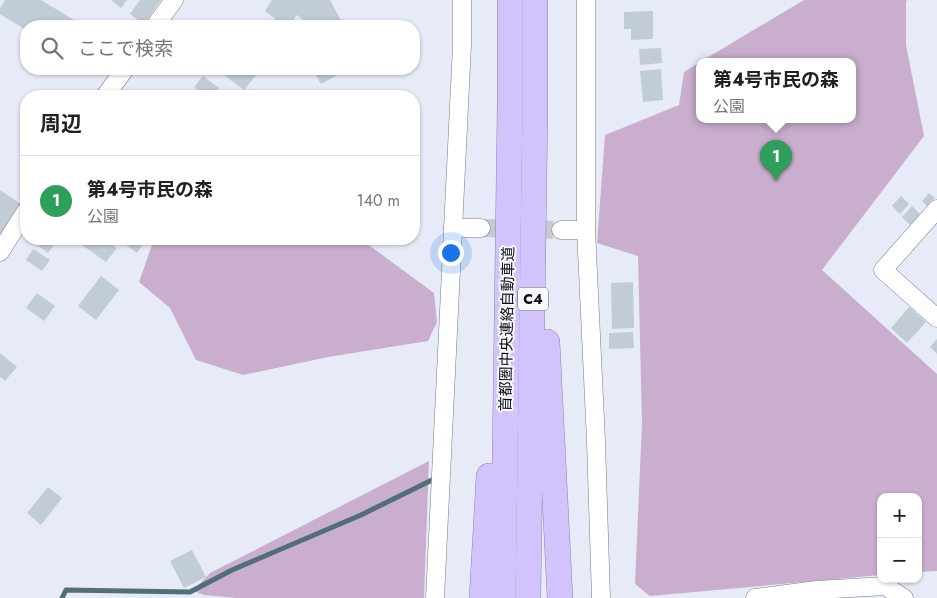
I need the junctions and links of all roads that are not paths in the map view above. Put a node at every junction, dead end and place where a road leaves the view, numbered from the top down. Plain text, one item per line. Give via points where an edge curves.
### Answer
1 (174, 0) edge
2 (462, 0) edge
3 (510, 0) edge
4 (535, 0) edge
5 (586, 0) edge
6 (159, 20) edge
7 (121, 75) edge
8 (109, 90) edge
9 (510, 106) junction
10 (535, 108) junction
11 (937, 209) edge
12 (20, 220) edge
13 (453, 228) junction
14 (481, 228) tunnel mouth
15 (561, 230) tunnel mouth
16 (586, 230) junction
17 (0, 252) edge
18 (937, 318) edge
19 (435, 598) edge
20 (482, 598) edge
21 (503, 598) edge
22 (528, 598) edge
23 (560, 598) edge
24 (602, 598) edge
25 (755, 598) edge
26 (904, 598) edge

1 - 6 street
2 - 13 street
3 - 9 highway, 首都圏中央連絡自動車道 / C4
4 - 10 highway, 首都圏中央連絡自動車道 / C4
5 - 16 street
7 - 8 street
9 - 20 highway
9 - 21 highway, 首都圏中央連絡自動車道 / C4
10 - 22 highway, 首都圏中央連絡自動車道 / C4
10 - 23 highway
11 - 18 street via 883,270
12 - 17 street
13 - 14 street
13 - 19 street
15 - 16 street
16 - 24 street
25 - 26 street via 885,586

